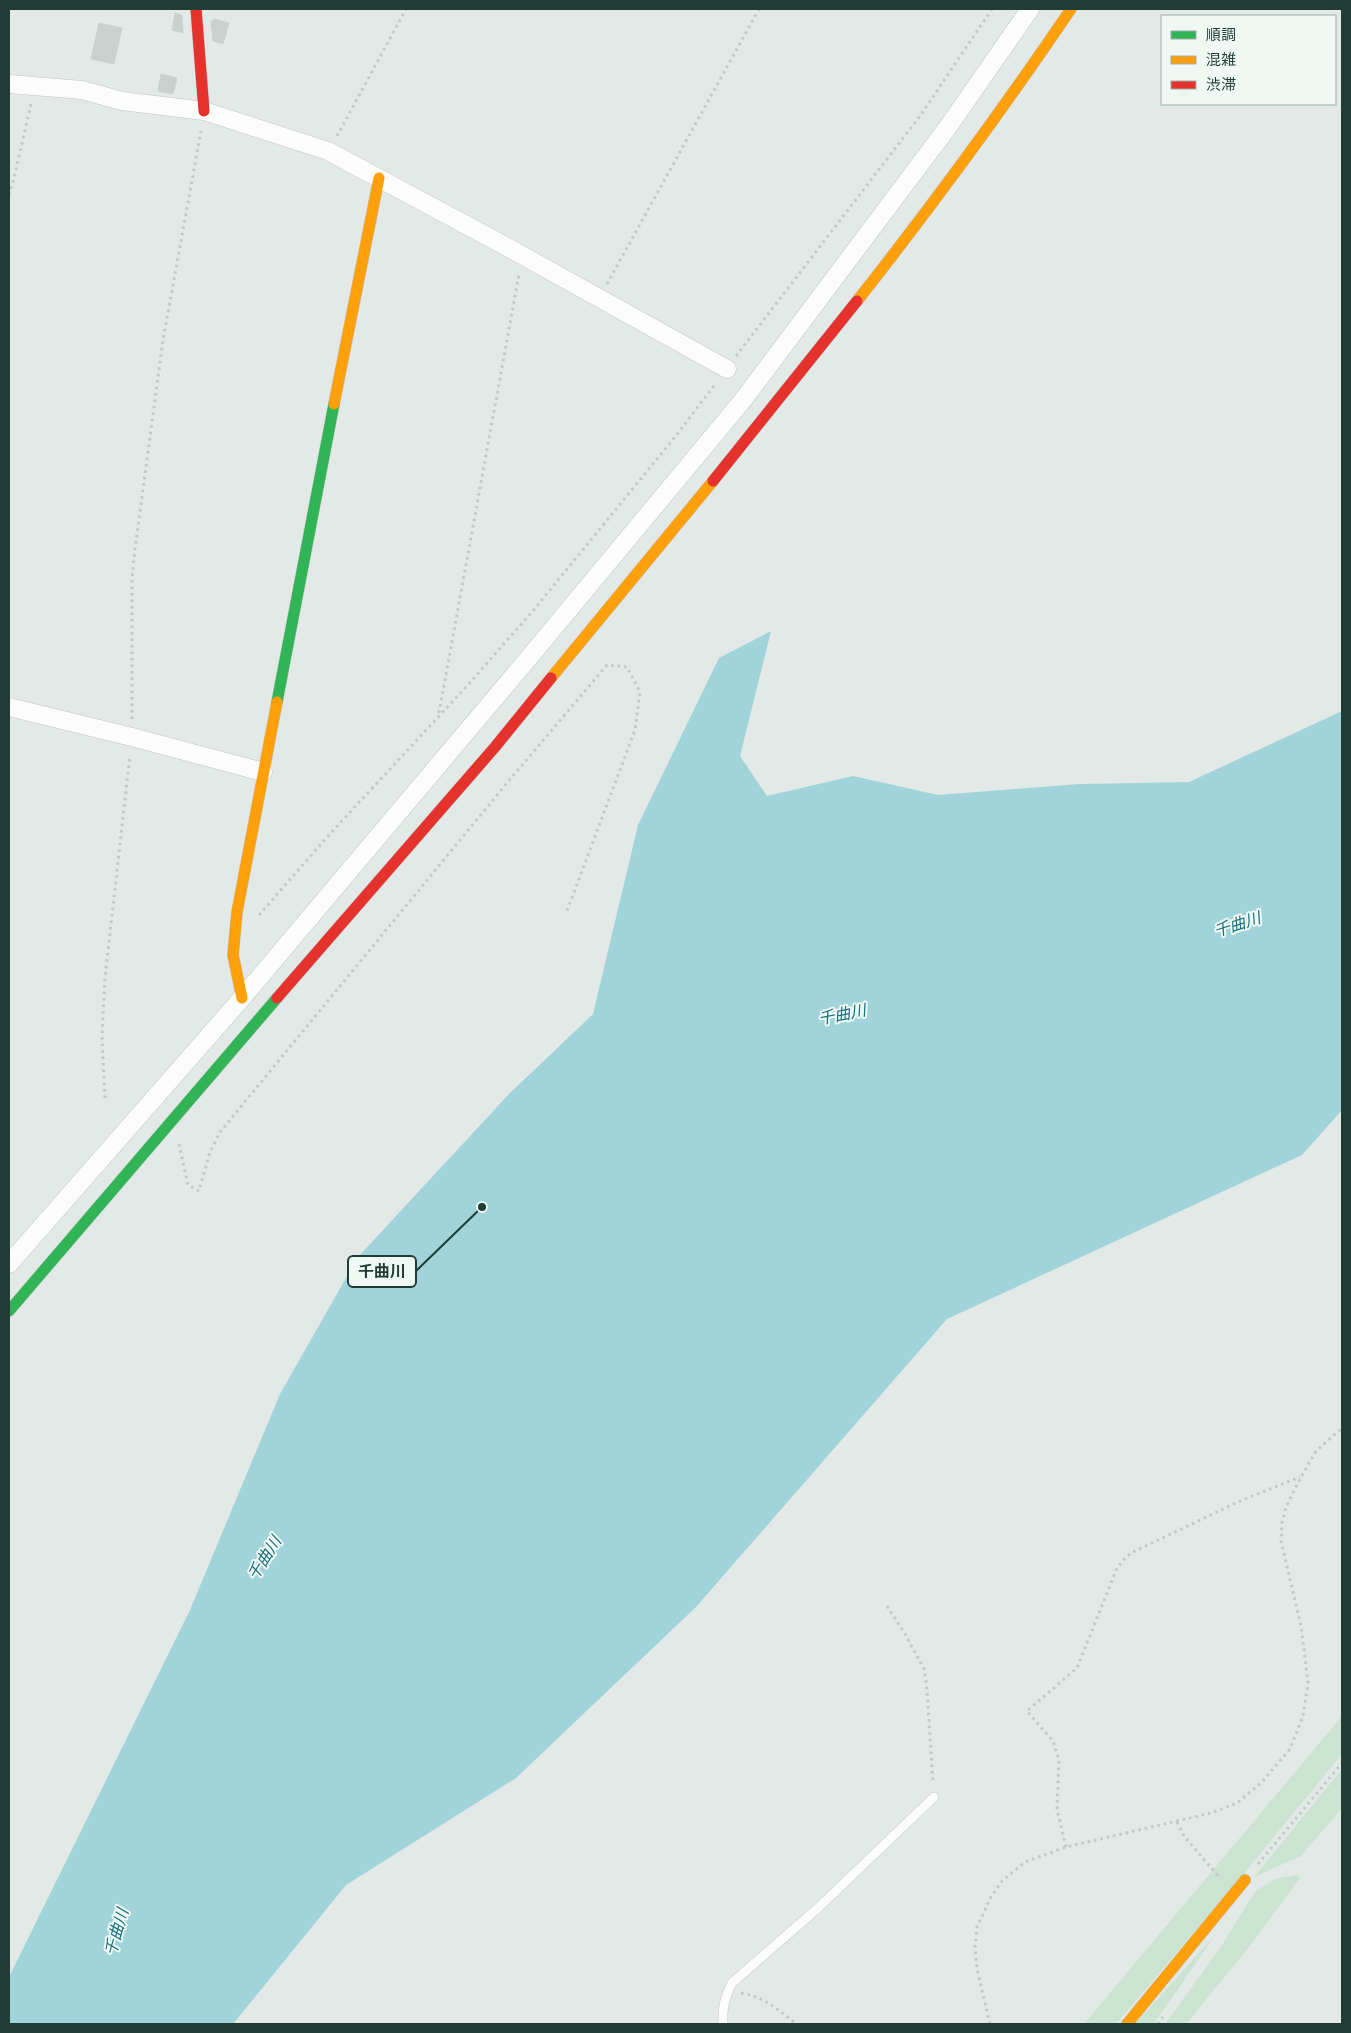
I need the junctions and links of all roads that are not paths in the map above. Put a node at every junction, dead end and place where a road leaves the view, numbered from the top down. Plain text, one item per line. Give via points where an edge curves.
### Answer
1 (196, 9) edge
2 (1030, 9) edge
3 (1071, 9) edge
4 (9, 84) edge
5 (204, 111) junction
6 (379, 178) junction
7 (727, 369) road end
8 (9, 707) edge
9 (263, 772) junction
10 (242, 998) junction
11 (9, 1264) edge
12 (9, 1311) edge
13 (934, 1797) road end
14 (1245, 1880) road end
15 (723, 2024) edge
16 (1127, 2024) edge

1 - 5 street
2 - 10 street via 948,127 743,400
3 - 12 street via 919,222 790,386 495,747
4 - 5 street via 82,90 122,101
5 - 6 street via 328,151
6 - 7 street
6 - 9 street
8 - 9 street
9 - 10 street via 235,930 233,956
10 - 11 street
13 - 15 lane via 818,1908 732,1983 722,2010
14 - 16 street

